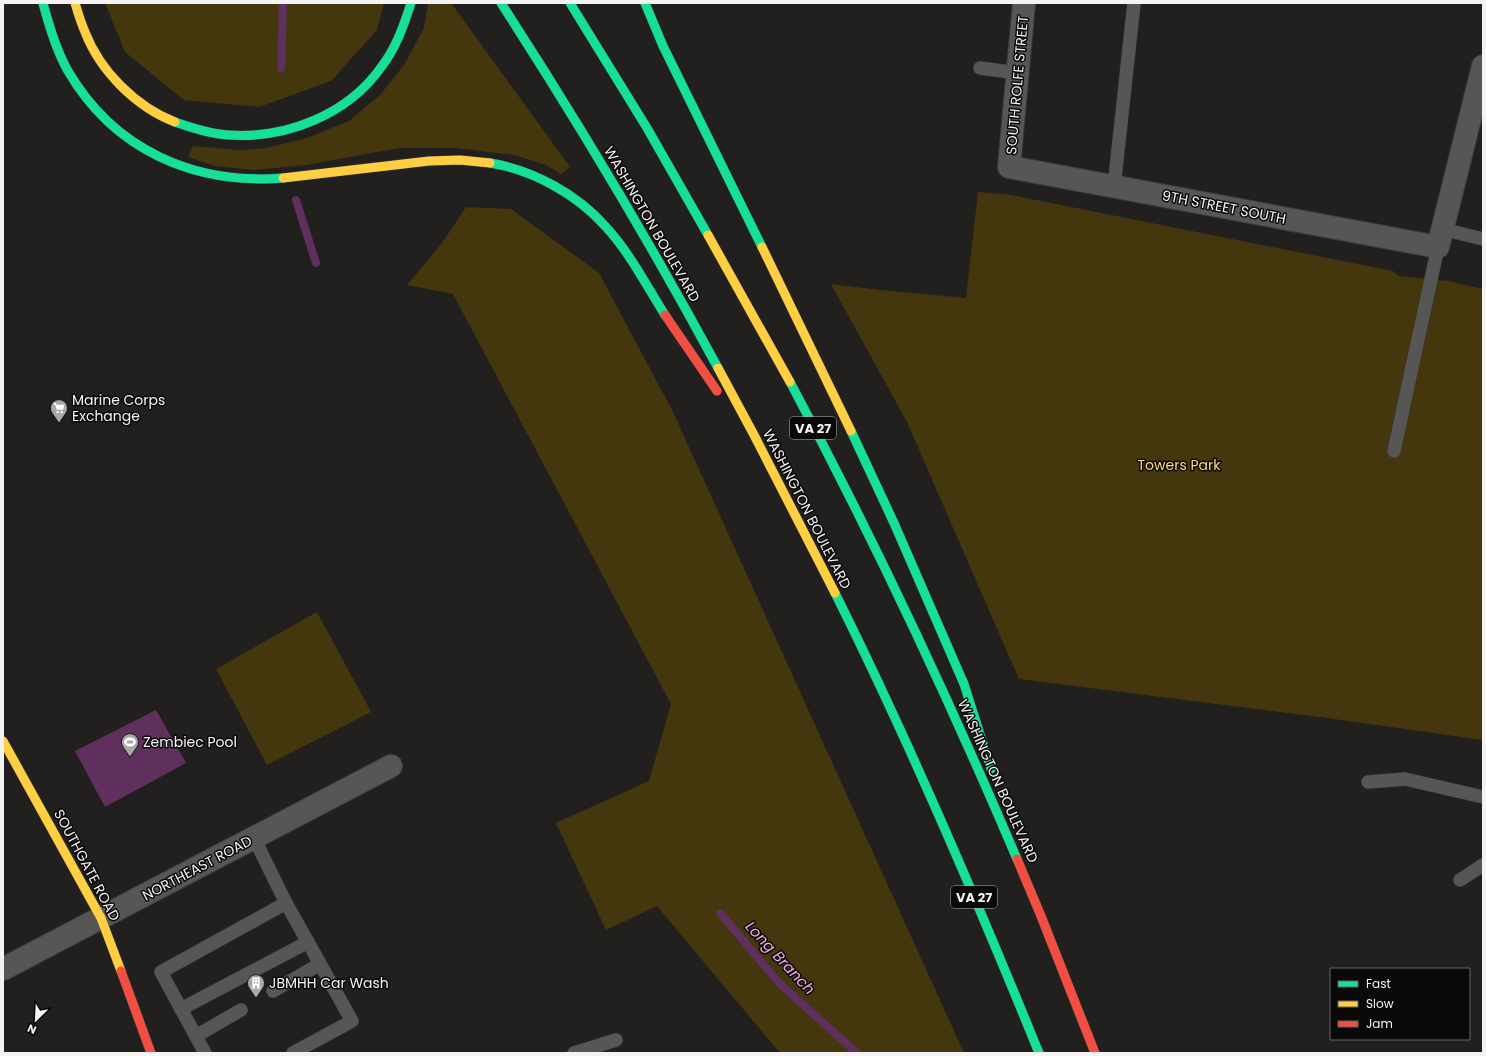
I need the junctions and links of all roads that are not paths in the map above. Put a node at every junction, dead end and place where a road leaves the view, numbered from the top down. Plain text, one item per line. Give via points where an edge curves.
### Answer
1 (43, 3) edge
2 (75, 3) edge
3 (411, 3) edge
4 (501, 3) edge
5 (570, 3) edge
6 (645, 3) edge
7 (1024, 3) edge
8 (1134, 3) edge
9 (1483, 66) edge
10 (980, 68) dead end
11 (1018, 73) junction
12 (1010, 167) joint
13 (1114, 187) junction
14 (1440, 238) junction
15 (1483, 238) edge
16 (720, 396) dead end
17 (730, 410) dead end
18 (1394, 451) dead end
19 (775, 475) junction
20 (3, 741) edge
21 (392, 766) dead end
22 (1368, 782) dead end
23 (1483, 797) edge
24 (254, 838) junction
25 (1483, 865) edge
26 (1023, 871) junction
27 (1460, 880) dead end
28 (286, 903) junction
29 (102, 918) junction
30 (308, 942) junction
31 (320, 964) junction
32 (5, 965) edge
33 (273, 991) dead end
34 (181, 1009) junction
35 (240, 1010) dead end
36 (196, 1036) junction
37 (616, 1040) dead end
38 (151, 1053) edge
39 (206, 1053) edge
40 (293, 1053) edge
41 (574, 1053) edge
42 (1039, 1053) edge
43 (1095, 1053) edge

1 - 16 main road via 50,32 62,62 103,118 137,145 198,172 221,177 263,180 428,161 458,160 512,168 551,185 604,224
2 - 3 main road via 87,38 97,57 122,88 148,109 170,120 212,133 260,135 285,131 315,119 351,98 370,82 398,39
4 - 19 main road, WASHINGTON BOULEVARD / VA 27 via 634,218 729,386
5 - 26 main road, WASHINGTON BOULEVARD / VA 27 via 696,214 830,460 914,628
6 - 26 main road via 663,46 817,359 894,523 964,684
7 - 11 street, SOUTH ROLFE STREET
8 - 13 lane
9 - 14 street
10 - 11 lane
11 - 12 street, SOUTH ROLFE STREET
12 - 13 street, 9TH STREET SOUTH
13 - 14 street, 9TH STREET SOUTH
14 - 15 lane
14 - 18 lane
17 - 19 main road
19 - 42 main road, WASHINGTON BOULEVARD / VA 27 via 906,741
20 - 29 main road, SOUTHGATE ROAD
21 - 24 street, NORTHEAST ROAD
22 - 23 lane via 1405,779
24 - 28 lane
24 - 29 street, NORTHEAST ROAD
25 - 27 lane
26 - 43 main road, WASHINGTON BOULEVARD / VA 27
28 - 30 lane
28 - 34 lane via 161,972
29 - 32 street, NORTHEAST ROAD
29 - 38 main road, SOUTHGATE ROAD
30 - 31 lane
30 - 34 lane
31 - 33 lane
31 - 40 lane via 352,1021
34 - 36 lane
35 - 36 lane
36 - 39 lane
37 - 41 lane

